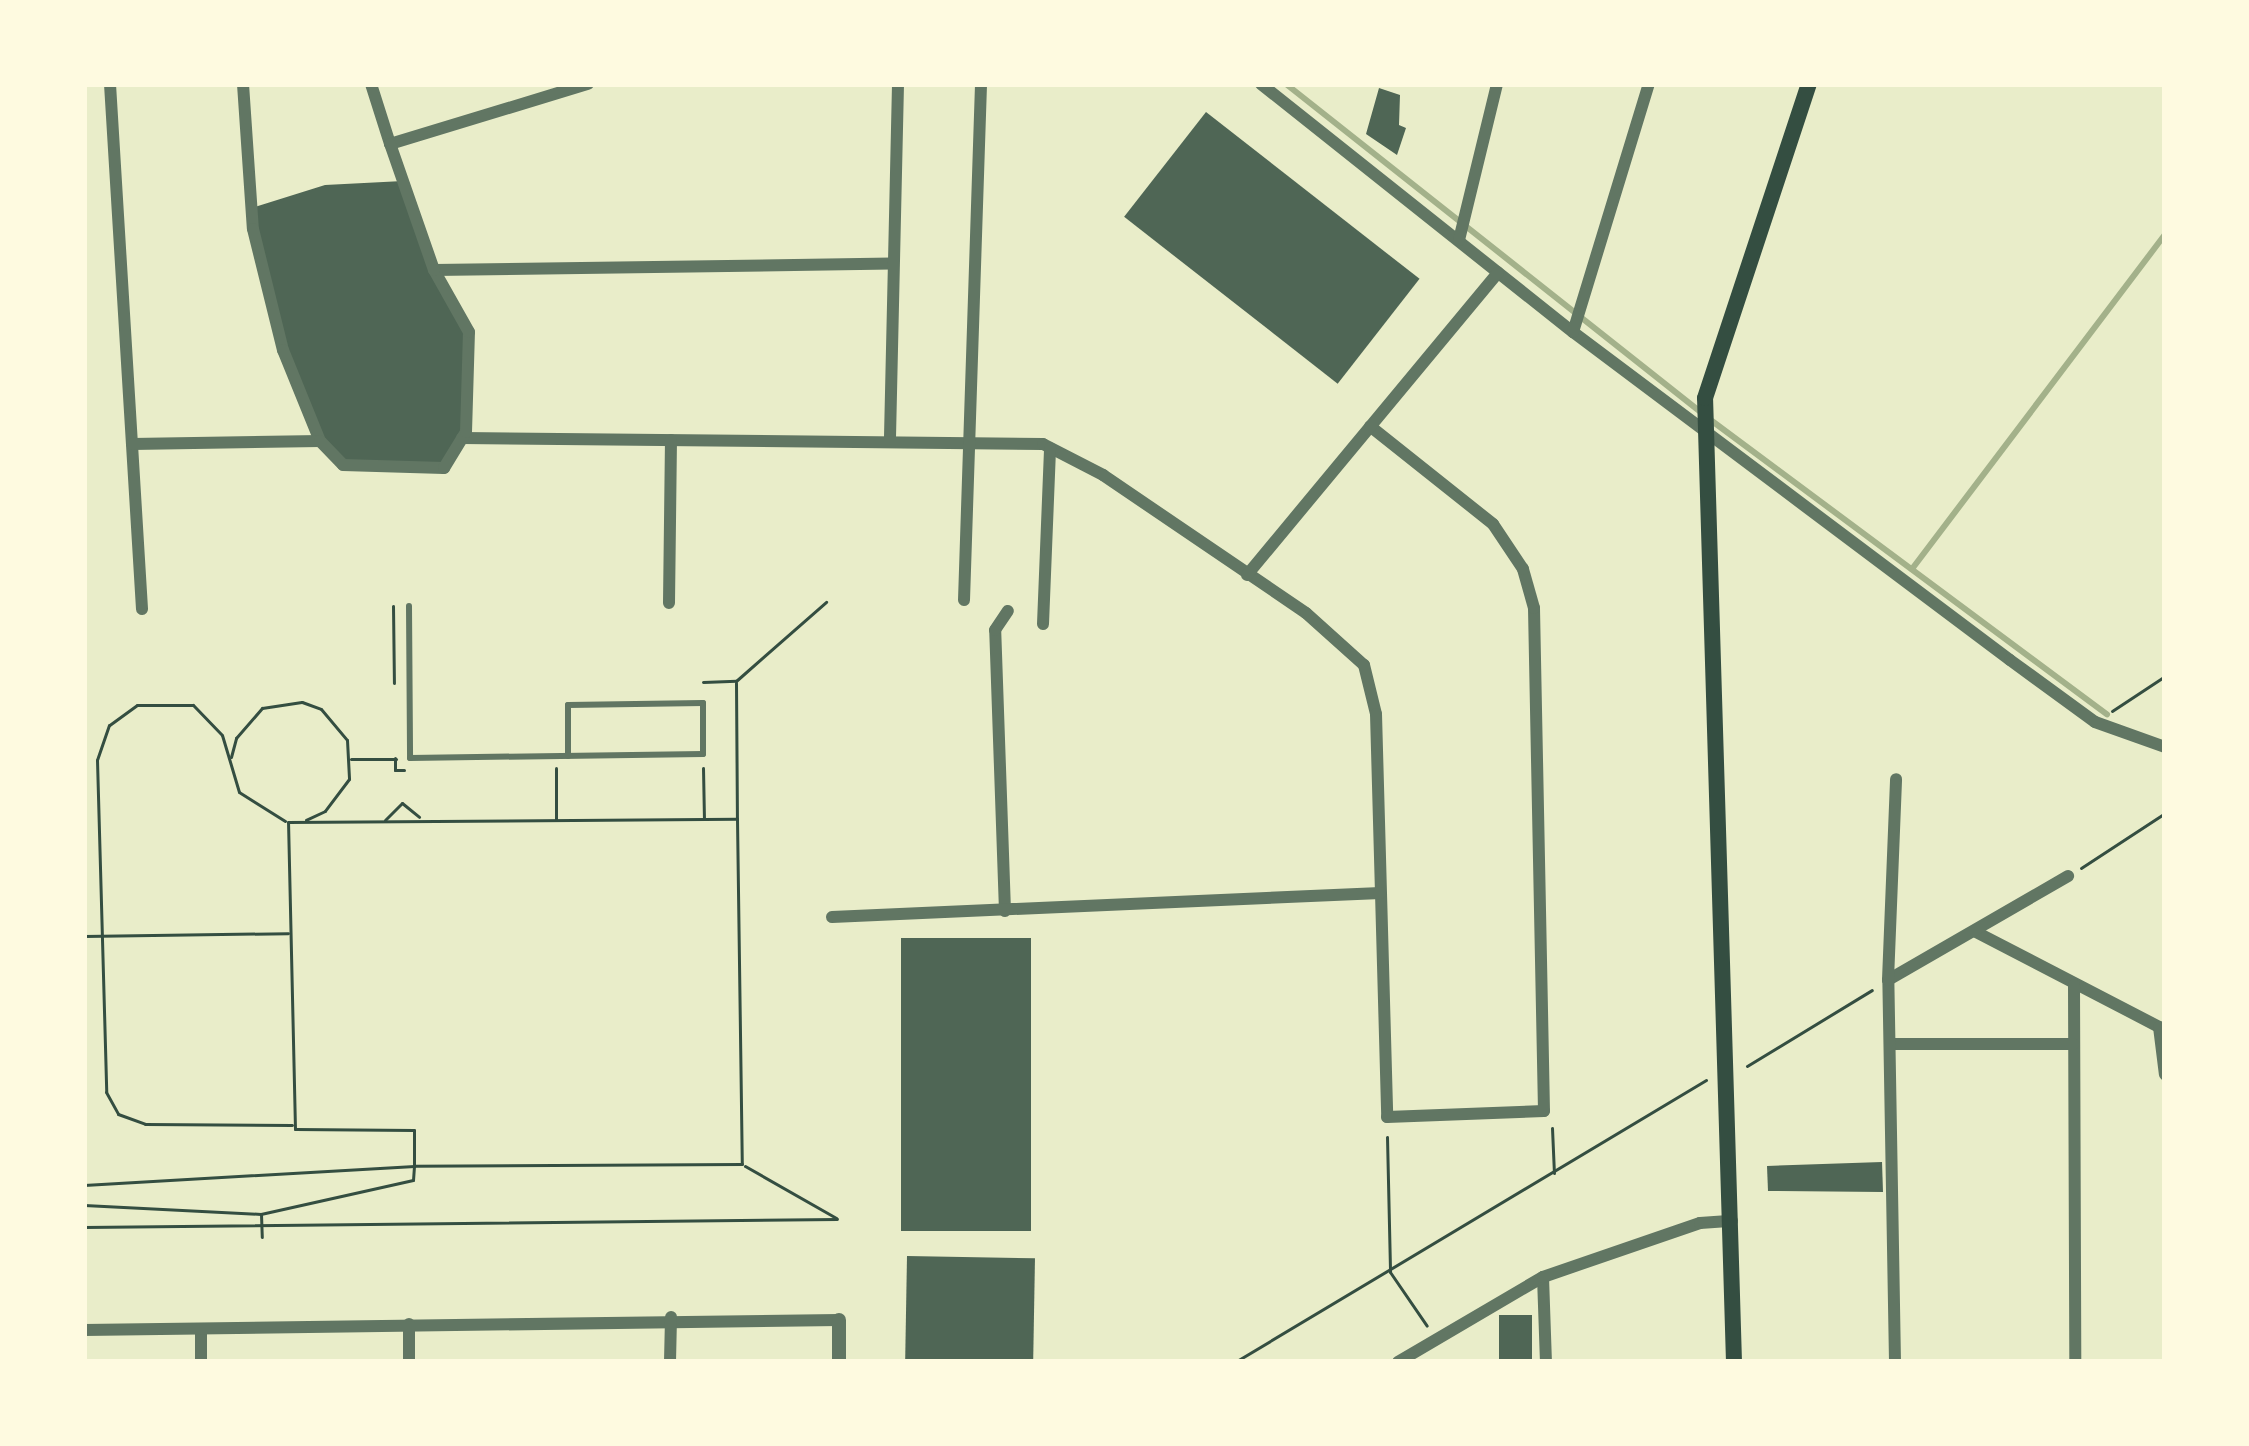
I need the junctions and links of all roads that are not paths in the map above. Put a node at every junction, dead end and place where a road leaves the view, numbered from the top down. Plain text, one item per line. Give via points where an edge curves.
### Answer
1 (110, 84) edge
2 (244, 84) edge
3 (370, 84) edge
4 (588, 84) edge
5 (898, 84) edge
6 (981, 84) edge
7 (1261, 84) edge
8 (1497, 84) edge
9 (1649, 84) edge
10 (1809, 84) edge
11 (390, 144) junction
12 (1459, 240) junction
13 (892, 264) junction
14 (434, 270) junction
15 (1498, 273) junction
16 (1574, 332) junction
17 (1370, 426) junction
18 (1705, 432) junction
19 (890, 437) junction
20 (462, 438) junction
21 (670, 440) junction
22 (320, 442) junction
23 (971, 442) junction
24 (132, 444) junction
25 (1050, 448) junction
26 (1247, 575) junction
27 (964, 600) dead end
28 (669, 603) dead end
29 (409, 606) dead end
30 (142, 609) dead end
31 (1008, 611) dead end
32 (1043, 624) dead end
33 (2165, 747) edge
34 (568, 755) junction
35 (1896, 779) dead end
36 (2068, 876) road end
37 (1380, 893) junction
38 (1005, 911) junction
39 (832, 916) dead end
40 (1976, 932) junction
41 (1888, 980) junction
42 (2074, 986) junction
43 (1890, 1044) junction
44 (2073, 1044) junction
45 (2165, 1075) edge
46 (1732, 1221) junction
47 (1544, 1277) junction
48 (671, 1317) junction
49 (839, 1320) joint
50 (410, 1324) junction
51 (201, 1329) junction
52 (84, 1330) edge
53 (202, 1362) edge
54 (409, 1362) edge
55 (670, 1362) edge
56 (839, 1362) edge
57 (1398, 1362) edge
58 (1546, 1362) edge
59 (1734, 1362) edge
60 (1895, 1362) edge
61 (2074, 1362) edge

1 - 24 street
2 - 22 street via 253,229 283,350
3 - 11 street
4 - 11 street
5 - 13 street
6 - 23 street
7 - 12 street
8 - 12 street
9 - 16 street
10 - 18 main road via 1713,366
11 - 14 street
12 - 15 street
13 - 14 street
13 - 19 street
14 - 20 street via 470,332
15 - 16 street
15 - 17 street
16 - 18 street
17 - 26 street
17 - 37 street via 1493,524 1523,568 1534,608 1544,1111 1387,1117
18 - 33 street via 2095,722
18 - 46 main road
19 - 21 street
19 - 23 street
20 - 21 street
20 - 22 street via 444,468 343,466
21 - 28 street
22 - 24 street
23 - 25 street
23 - 27 street
24 - 30 street
25 - 26 street
25 - 32 street
26 - 37 street via 1334,634 1364,665 1376,714
29 - 34 lane via 410,758
31 - 38 street via 995,630
34 - 34 lane via 703,754 703,703 568,705
35 - 41 street
36 - 40 street
37 - 38 street
38 - 39 street
40 - 41 street
40 - 42 street
41 - 43 street
42 - 44 street
42 - 45 street via 2159,1028
43 - 44 street
43 - 60 street
44 - 61 street
46 - 47 street via 1700,1223
46 - 59 main road
47 - 57 street
47 - 58 street
48 - 49 street
48 - 50 street
48 - 55 street
49 - 56 street
50 - 51 street
50 - 54 street
51 - 52 street
51 - 53 street

